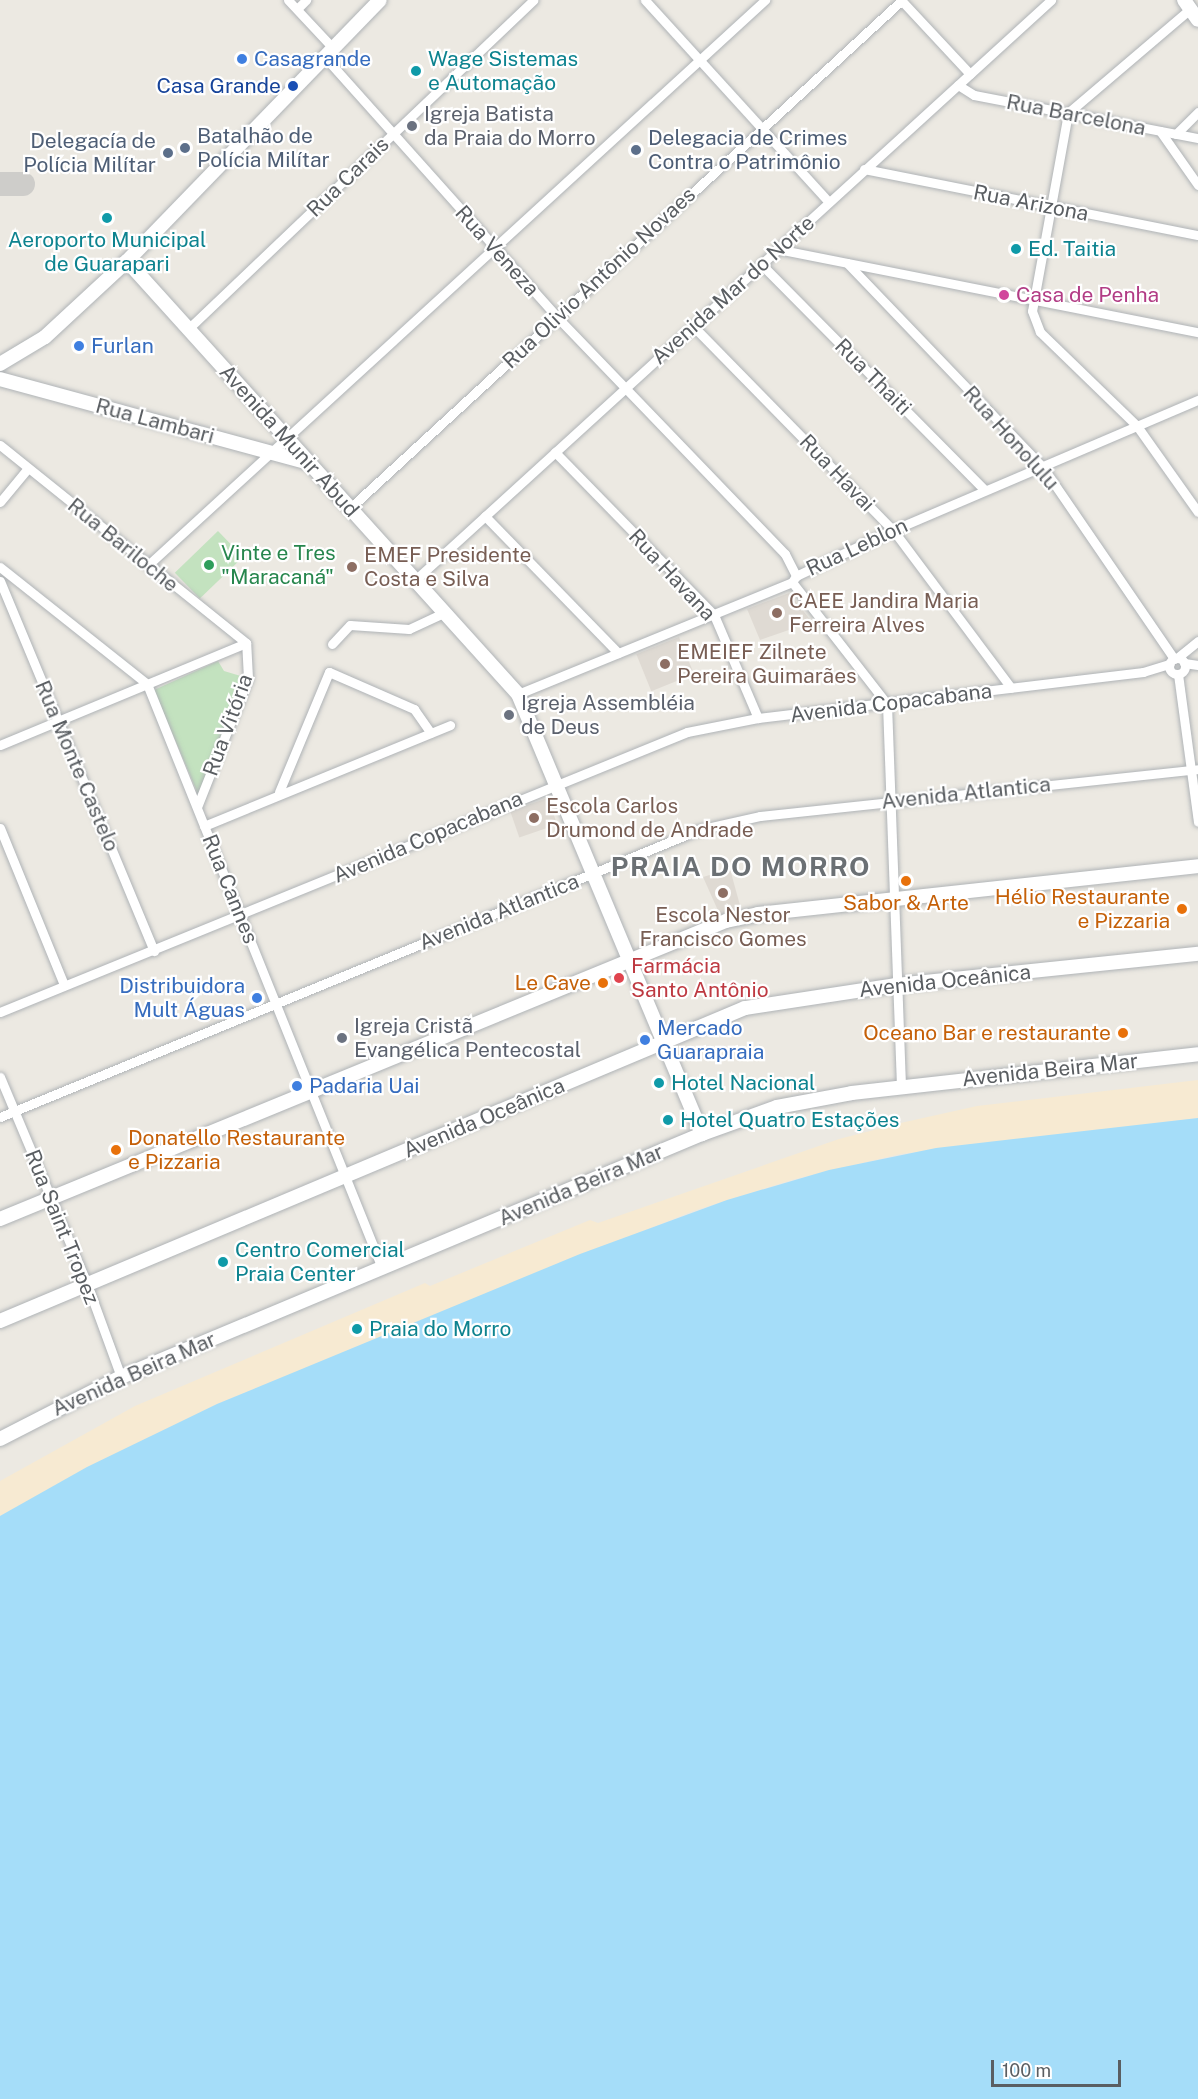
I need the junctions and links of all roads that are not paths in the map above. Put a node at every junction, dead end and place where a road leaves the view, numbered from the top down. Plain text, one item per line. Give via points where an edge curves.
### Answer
1 (288, 0) edge
2 (306, 0) edge
3 (380, 0) edge
4 (533, 0) edge
5 (645, 0) edge
6 (765, 0) edge
7 (901, 0) edge
8 (1052, 0) edge
9 (297, 9) junction
10 (1191, 9) edge
11 (327, 51) junction
12 (699, 59) junction
13 (970, 74) junction
14 (958, 85) junction
15 (1198, 112) edge
16 (1068, 113) junction
17 (762, 129) junction
18 (1160, 131) junction
19 (393, 134) junction
20 (1176, 134) junction
21 (1198, 138) edge
22 (864, 170) junction
23 (1198, 185) edge
24 (829, 202) junction
25 (1054, 208) junction
26 (1198, 235) edge
27 (495, 248) junction
28 (777, 249) junction
29 (127, 261) junction
30 (846, 263) junction
31 (761, 264) junction
32 (1035, 299) junction
33 (557, 317) junction
34 (693, 326) junction
35 (188, 329) junction
36 (1198, 332) edge
37 (0, 364) edge
38 (0, 379) edge
39 (625, 388) junction
40 (1198, 400) edge
41 (1137, 426) junction
42 (288, 439) junction
43 (0, 446) edge
44 (555, 452) junction
45 (273, 453) junction
46 (310, 464) junction
47 (1042, 466) junction
48 (28, 468) junction
49 (985, 490) junction
50 (0, 502) edge
51 (350, 508) junction
52 (1198, 512) edge
53 (485, 516) junction
54 (893, 530) junction
55 (148, 565) junction
56 (0, 567) edge
57 (794, 579) junction
58 (415, 580) junction
59 (0, 581) edge
60 (446, 612) junction
61 (714, 615) junction
62 (1198, 641) edge
63 (246, 643) junction
64 (332, 644) dead end
65 (618, 653) junction
66 (1178, 663) junction
67 (1198, 666) edge
68 (147, 684) junction
69 (1011, 688) junction
70 (518, 694) junction
71 (887, 704) junction
72 (758, 718) junction
73 (58, 721) junction
74 (450, 725) dead end
75 (431, 733) junction
76 (0, 745) edge
77 (1195, 769) edge
78 (557, 783) junction
79 (279, 792) junction
80 (892, 801) junction
81 (197, 807) junction
82 (1198, 822) edge
83 (204, 826) junction
84 (0, 828) edge
85 (1198, 866) edge
86 (594, 872) junction
87 (897, 900) junction
88 (241, 916) junction
89 (154, 951) junction
90 (1198, 954) edge
91 (630, 960) junction
92 (896, 984) junction
93 (64, 985) junction
94 (276, 1004) junction
95 (0, 1012) edge
96 (664, 1041) junction
97 (1198, 1054) edge
98 (0, 1077) edge
99 (901, 1087) junction
100 (312, 1091) junction
101 (14, 1111) junction
102 (0, 1117) edge
103 (702, 1134) junction
104 (345, 1176) junction
105 (50, 1198) junction
106 (0, 1219) edge
107 (382, 1268) junction
108 (87, 1284) junction
109 (0, 1321) edge
110 (121, 1377) junction
111 (0, 1439) edge

1 - 9 street, Rua Veneza
2 - 9 street
3 - 11 street
4 - 19 street, Rua Carais
5 - 12 street
6 - 12 street
7 - 13 street
7 - 17 street, Rua Olivio Antônio Novaes
8 - 13 street, Avenida Mar do Norte
9 - 11 street, Rua Veneza
10 - 16 street
11 - 19 street, Rua Veneza
11 - 29 street
12 - 17 street
12 - 27 street
13 - 14 street, Avenida Mar do Norte
14 - 16 street, Rua Barcelona via 974,95
14 - 22 street, Avenida Mar do Norte
15 - 20 street
16 - 18 street, Rua Barcelona
16 - 25 street
17 - 24 street
17 - 33 street, Rua Olivio Antônio Novaes
18 - 20 street, Rua Barcelona
18 - 23 street
19 - 27 street, Rua Veneza
19 - 35 street, Rua Carais
20 - 21 street, Rua Barcelona
22 - 24 street, Avenida Mar do Norte
22 - 25 street, Rua Arizona
24 - 28 street, Avenida Mar do Norte
25 - 26 street, Rua Arizona
25 - 32 street
27 - 33 street, Rua Veneza
27 - 42 street
28 - 30 street
28 - 31 street, Avenida Mar do Norte
29 - 35 street, Avenida Munir Abud
29 - 37 street via 45,337
30 - 32 street
30 - 47 street, Rua Honolulu
31 - 34 street, Avenida Mar do Norte
31 - 49 street, Rua Thaiti
32 - 36 street
32 - 41 street via 1033,321 1040,332
33 - 39 street, Rua Veneza
33 - 51 street, Rua Olivio Antônio Novaes
34 - 39 street, Avenida Mar do Norte
34 - 54 street, Rua Havai
35 - 42 street, Avenida Munir Abud
38 - 45 street, Rua Lambari
39 - 44 street, Avenida Mar do Norte
39 - 57 street, Rua Veneza via 785,554
40 - 41 street, Rua Leblon
41 - 47 street, Rua Leblon
41 - 52 street
42 - 45 street
42 - 46 street, Avenida Munir Abud
43 - 48 street, Rua Bariloche
44 - 53 street, Avenida Mar do Norte
44 - 61 street, Rua Havana
45 - 46 street, Rua Lambari
45 - 55 street
46 - 51 street, Avenida Munir Abud
47 - 49 street, Rua Leblon
47 - 66 street, Rua Honolulu
48 - 50 street
48 - 55 street, Rua Bariloche
49 - 54 street, Rua Leblon
51 - 58 street, Avenida Munir Abud
53 - 58 street, Avenida Mar do Norte
53 - 65 street
54 - 57 street, Rua Leblon
54 - 69 street, Rua Havai
55 - 63 street, Rua Bariloche
56 - 68 street, Rua Cannes
57 - 61 street, Rua Leblon
57 - 71 street, Rua Veneza
58 - 60 street, Avenida Munir Abud
59 - 73 street, Rua Monte Castelo
60 - 64 street via 409,629 350,625
60 - 70 street, Avenida Munir Abud
61 - 65 street, Rua Leblon
61 - 72 street, Rua Havana
62 - 66 street
63 - 68 street
63 - 81 street, Rua Vitória via 249,678
65 - 70 street, Rua Leblon
66 - 67 street, Avenida Copacabana
66 - 69 street, Avenida Copacabana
66 - 77 street
68 - 73 street
68 - 81 street, Rua Cannes
69 - 71 street, Avenida Copacabana
70 - 78 street, Avenida Munir Abud
71 - 72 street, Avenida Copacabana
71 - 80 street
72 - 78 street, Avenida Copacabana via 687,732
73 - 76 street
73 - 89 street, Rua Monte Castelo
74 - 75 street
75 - 79 street
75 - 79 street via 414,709 329,672
77 - 80 street, Avenida Atlantica
77 - 82 street
78 - 86 street, Avenida Munir Abud
78 - 88 street, Avenida Copacabana
79 - 83 street
80 - 86 street, Avenida Atlantica via 728,821
80 - 87 street
81 - 83 street, Rua Cannes
83 - 88 street, Rua Cannes
84 - 93 street
85 - 87 street
86 - 91 street, Avenida Munir Abud
86 - 94 street, Avenida Atlantica
87 - 91 street via 758,914 726,921
87 - 92 street
88 - 89 street, Avenida Copacabana
88 - 94 street, Rua Cannes
89 - 93 street, Avenida Copacabana
90 - 92 street, Avenida Oceânica
91 - 96 street, Avenida Munir Abud
91 - 100 street
92 - 96 street, Avenida Oceânica via 762,1004
92 - 99 street
93 - 95 street, Avenida Copacabana
94 - 100 street, Rua Cannes
94 - 101 street, Avenida Atlantica
96 - 103 street, Avenida Munir Abud
96 - 104 street, Avenida Oceânica
97 - 99 street, Avenida Beira Mar
98 - 101 street, Rua Saint Tropez
99 - 103 street, Avenida Beira Mar via 813,1098
100 - 104 street, Rua Cannes
100 - 105 street
101 - 102 street, Avenida Atlantica
101 - 105 street, Rua Saint Tropez
103 - 107 street, Avenida Beira Mar
104 - 107 street, Rua Cannes
104 - 108 street, Avenida Oceânica
105 - 106 street
105 - 108 street, Rua Saint Tropez
107 - 110 street, Avenida Beira Mar
108 - 109 street, Avenida Oceânica
108 - 110 street, Rua Saint Tropez
110 - 111 street, Avenida Beira Mar

